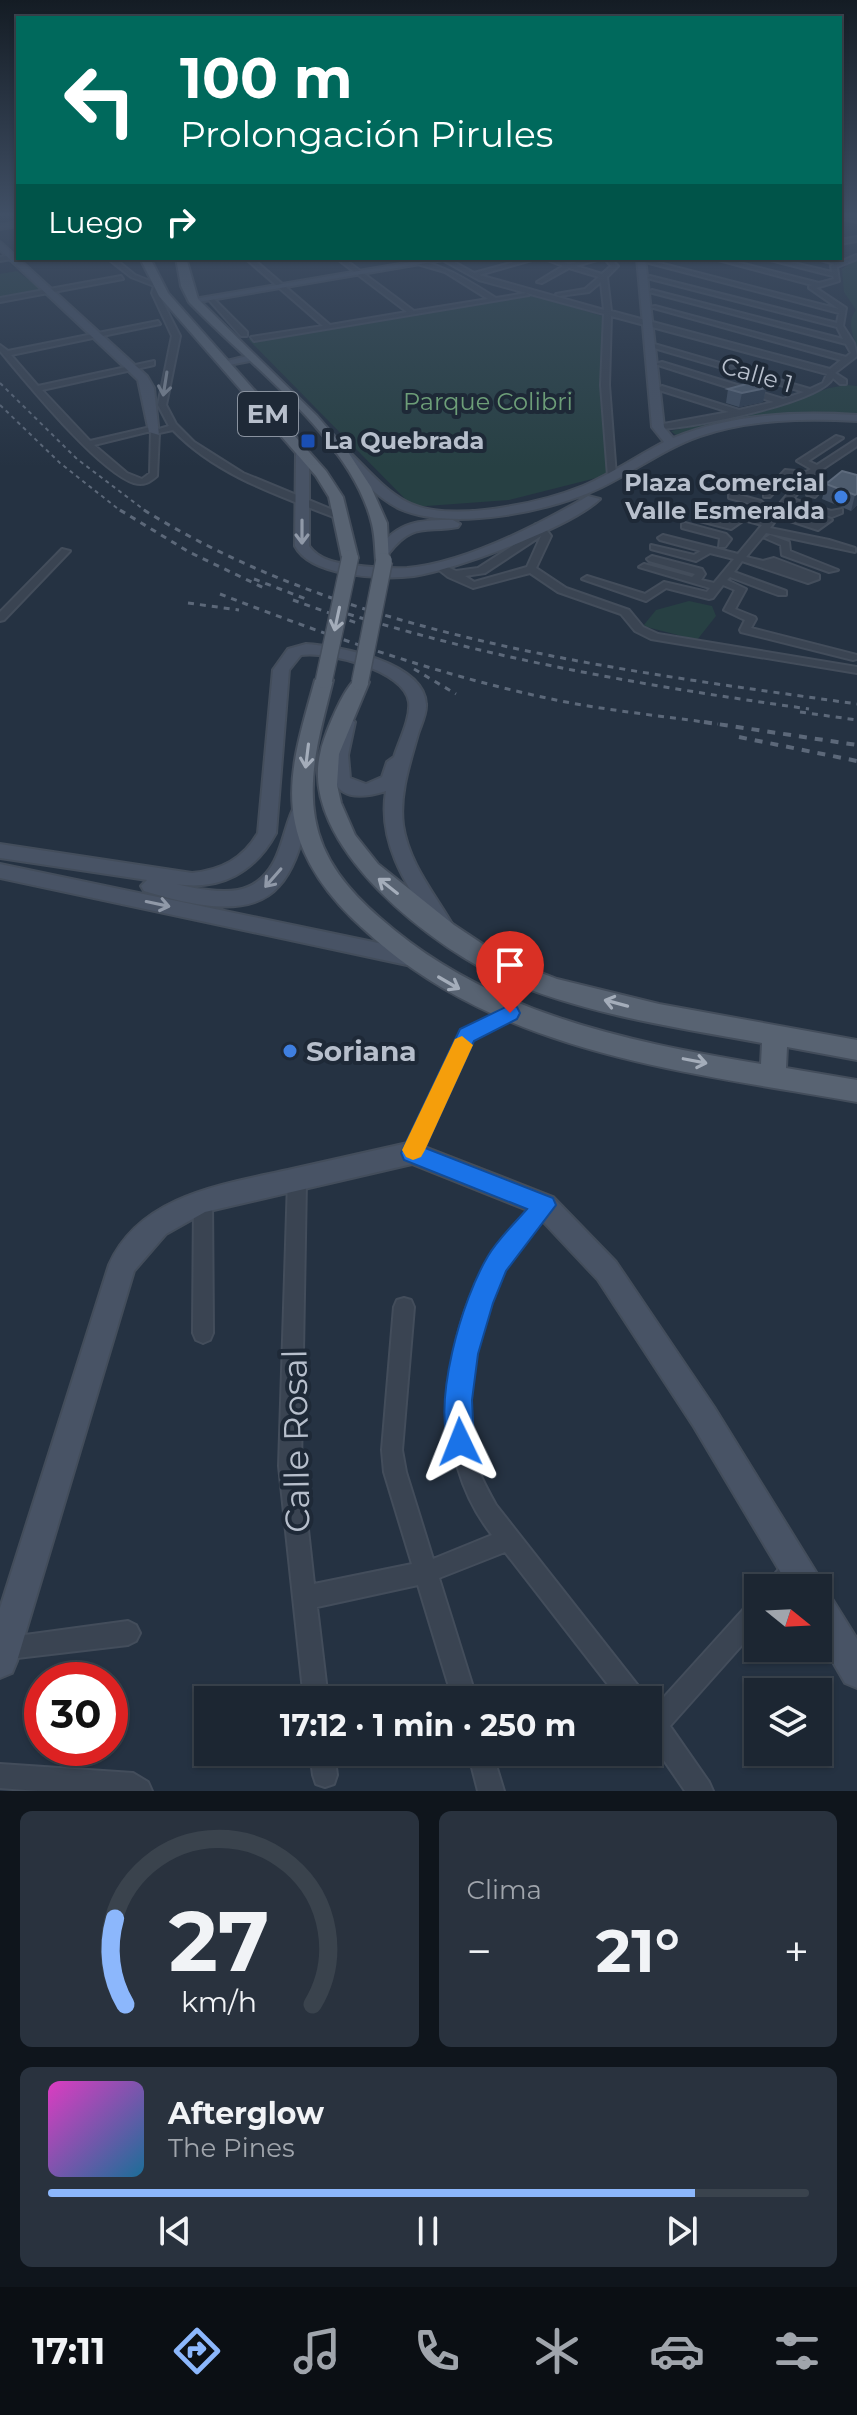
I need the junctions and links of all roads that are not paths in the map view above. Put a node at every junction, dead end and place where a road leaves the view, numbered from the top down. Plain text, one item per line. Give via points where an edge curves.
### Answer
1 (193, 300) edge
2 (63, 301) edge
3 (159, 301) edge
4 (170, 301) edge
5 (212, 301) edge
6 (298, 301) edge
7 (396, 301) edge
8 (483, 301) edge
9 (558, 301) edge
10 (607, 301) edge
11 (648, 301) edge
12 (653, 301) edge
13 (685, 301) edge
14 (739, 301) edge
15 (811, 301) edge
16 (815, 301) edge
17 (830, 301) edge
18 (653, 307) junction
19 (842, 308) junction
20 (411, 312) junction
21 (608, 314) junction
22 (158, 323) dead end
23 (651, 325) junction
24 (327, 326) junction
25 (840, 326) junction
26 (244, 334) dead end
27 (96, 336) junction
28 (254, 339) dead end
29 (850, 343) junction
30 (657, 346) junction
31 (3, 350) edge
32 (251, 358) junction
33 (848, 360) junction
34 (151, 363) dead end
35 (224, 363) junction
36 (659, 364) junction
37 (133, 367) junction
38 (829, 378) junction
39 (847, 383) dead end
40 (38, 388) junction
41 (662, 388) junction
42 (810, 391) junction
43 (783, 403) junction
44 (739, 413) junction
45 (857, 418) edge
46 (857, 425) edge
47 (175, 427) junction
48 (155, 430) junction
49 (665, 433) junction
50 (839, 438) dead end
51 (857, 442) edge
52 (90, 443) junction
53 (338, 448) junction
54 (302, 454) junction
55 (817, 468) junction
56 (612, 476) junction
57 (807, 476) junction
58 (767, 495) dead end
59 (593, 499) junction
60 (728, 499) dead end
61 (787, 500) junction
62 (304, 503) junction
63 (814, 504) junction
64 (407, 507) junction
65 (709, 509) dead end
66 (839, 511) dead end
67 (342, 517) junction
68 (742, 517) junction
69 (699, 518) dead end
70 (827, 520) dead end
71 (800, 521) junction
72 (767, 523) junction
73 (409, 525) junction
74 (541, 528) junction
75 (682, 529) dead end
76 (794, 536) junction
77 (663, 538) dead end
78 (654, 547) dead end
79 (708, 550) junction
80 (65, 551) dead end
81 (742, 554) junction
82 (384, 555) junction
83 (648, 563) dead end
84 (836, 567) dead end
85 (531, 569) junction
86 (445, 570) junction
87 (587, 579) dead end
88 (752, 582) junction
89 (718, 584) junction
90 (782, 593) dead end
91 (0, 618) edge
92 (853, 657) dead end
93 (857, 670) edge
94 (350, 703) junction
95 (410, 738) junction
96 (303, 807) junction
97 (0, 851) edge
98 (23, 856) junction
99 (0, 858) edge
100 (0, 871) edge
101 (447, 933) junction
102 (407, 957) junction
103 (510, 1013) junction
104 (775, 1035) junction
105 (857, 1050) edge
106 (773, 1075) junction
107 (857, 1091) edge
108 (412, 1153) junction
109 (297, 1181) junction
110 (203, 1201) junction
111 (544, 1205) junction
112 (404, 1307) dead end
113 (203, 1333) dead end
114 (507, 1540) junction
115 (427, 1572) junction
116 (790, 1574) edge
117 (304, 1598) junction
118 (744, 1625) edge
119 (832, 1629) edge
120 (128, 1633) dead end
121 (2, 1655) edge
122 (857, 1671) edge
123 (314, 1686) edge
124 (461, 1686) edge
125 (624, 1686) edge
126 (662, 1710) edge
127 (662, 1737) edge
128 (484, 1766) edge
129 (0, 1776) edge
130 (139, 1791) edge
131 (491, 1791) edge
132 (700, 1791) edge

1 - 32 main road, EM
2 - 27 main road
3 -> 47 street via 175,329 162,391 166,417
4 - 35 main road, EM
5 - 26 street
6 - 24 street
7 - 20 street
8 - 20 street
9 - 21 street
10 - 21 street
11 - 23 main road
12 - 18 main road
13 - 29 street
14 - 25 street
15 - 19 street
16 - 19 street
17 - 19 street
18 - 23 main road
18 - 33 street
19 - 25 street
20 - 24 street
21 - 23 street
21 - 56 street via 605,385
22 - 27 street
23 - 30 main road
23 - 38 street
23 - 49 main road
24 - 28 street
25 - 29 street
27 - 31 street
27 - 37 main road
29 - 33 street via 855,356
30 - 36 main road
30 - 42 street, Calle 1
31 - 40 street
32 - 35 main road
32 - 53 main road, EM
33 - 38 street
34 - 37 street
35 - 54 main road, EM
36 - 41 main road
36 - 43 street
37 - 40 street
37 - 48 main road via 148,388
38 - 39 street
38 - 42 street
40 - 52 street
41 - 44 street
41 - 49 main road
42 - 43 street
43 - 44 street
44 - 49 street
45 - 49 main road via 762,419
46 - 59 main road via 770,427 709,440
47 - 48 street
47 - 62 street via 230,469
48 - 52 street
48 - 52 street via 154,474 141,482 109,465
49 - 56 main road
50 - 55 street via 801,461
51 - 55 street
53 - 64 main road
53 - 82 main road, EM via 371,499
54 - 62 main road
54 - 67 main road, EM via 336,497
55 - 57 street
56 - 64 main road via 535,504 458,513
57 - 58 street via 788,472
57 - 61 street
57 - 63 street via 824,483
59 - 73 main road via 494,521
59 - 74 main road
60 - 72 street
61 - 63 street
61 - 72 street
62 - 67 street
62 -> 86 main road via 302,545 321,562 378,572
63 - 66 street via 832,514
63 - 71 street
64 - 73 main road via 398,516
65 - 68 street
67 -> 96 main road, EM, bridge via 350,558 307,749
68 - 69 street via 731,526
68 - 72 street
70 - 71 street via 818,527
71 - 72 street
72 - 76 street
72 - 81 street
72 - 84 street via 786,547
73 - 82 main road via 397,533
74 - 85 street via 546,536
74 - 86 main road
74 - 86 street via 481,571
75 - 81 street
76 - 76 street via 807,535 853,551 846,554
77 - 79 street
78 - 79 street via 696,558
79 - 81 street
80 - 91 street
81 - 88 street via 763,568
81 - 89 street
82 - 94 main road, EM, bridge via 360,682
83 - 89 street via 694,581
85 - 86 street via 478,585
85 - 93 street via 562,590 625,612 639,629 655,637
87 - 89 street via 646,598 664,585
88 - 89 street
88 - 90 street
89 - 92 street via 741,589 729,610 751,619 745,630
94 - 95 main road via 339,762 340,778 348,786 383,786
101 -> 94 main road, EM via 374,875 347,839 330,799 327,769 334,733
95 - 98 main road via 418,704 400,676 323,649 296,651 281,670 267,833 245,864 213,879 192,880
95 - 101 main road via 393,822 411,875
96 -> 98 main road via 282,868 267,887 241,898 193,895
96 - 102 main road, EM via 315,853 335,887
97 - 98 main road
98 - 99 main road
100 -> 102 main road
104 -> 101 main road, EM via 650,1012 533,981
102 -> 103 main road, EM
103 -> 106 main road, EM via 599,1041
103 - 108 street via 467,1035
104 - 105 main road, EM
104 - 106 main road
106 - 107 main road, EM
108 - 109 main road
108 - 111 main road
109 - 110 main road
109 - 117 street, Calle Rosal via 290,1466
110 - 113 street
110 - 121 main road via 150,1229 122,1265
111 - 114 street via 497,1263 465,1354 459,1400 460,1442 476,1490
111 - 116 main road via 607,1271 704,1417
112 - 115 street via 392,1450 400,1493
114 - 115 street
114 - 125 street
115 - 117 street
115 - 124 street
117 - 123 street, Calle Rosal
118 - 126 street
119 - 122 main road
120 - 121 street
127 - 132 street
128 - 131 street
129 - 130 street via 133,1785

